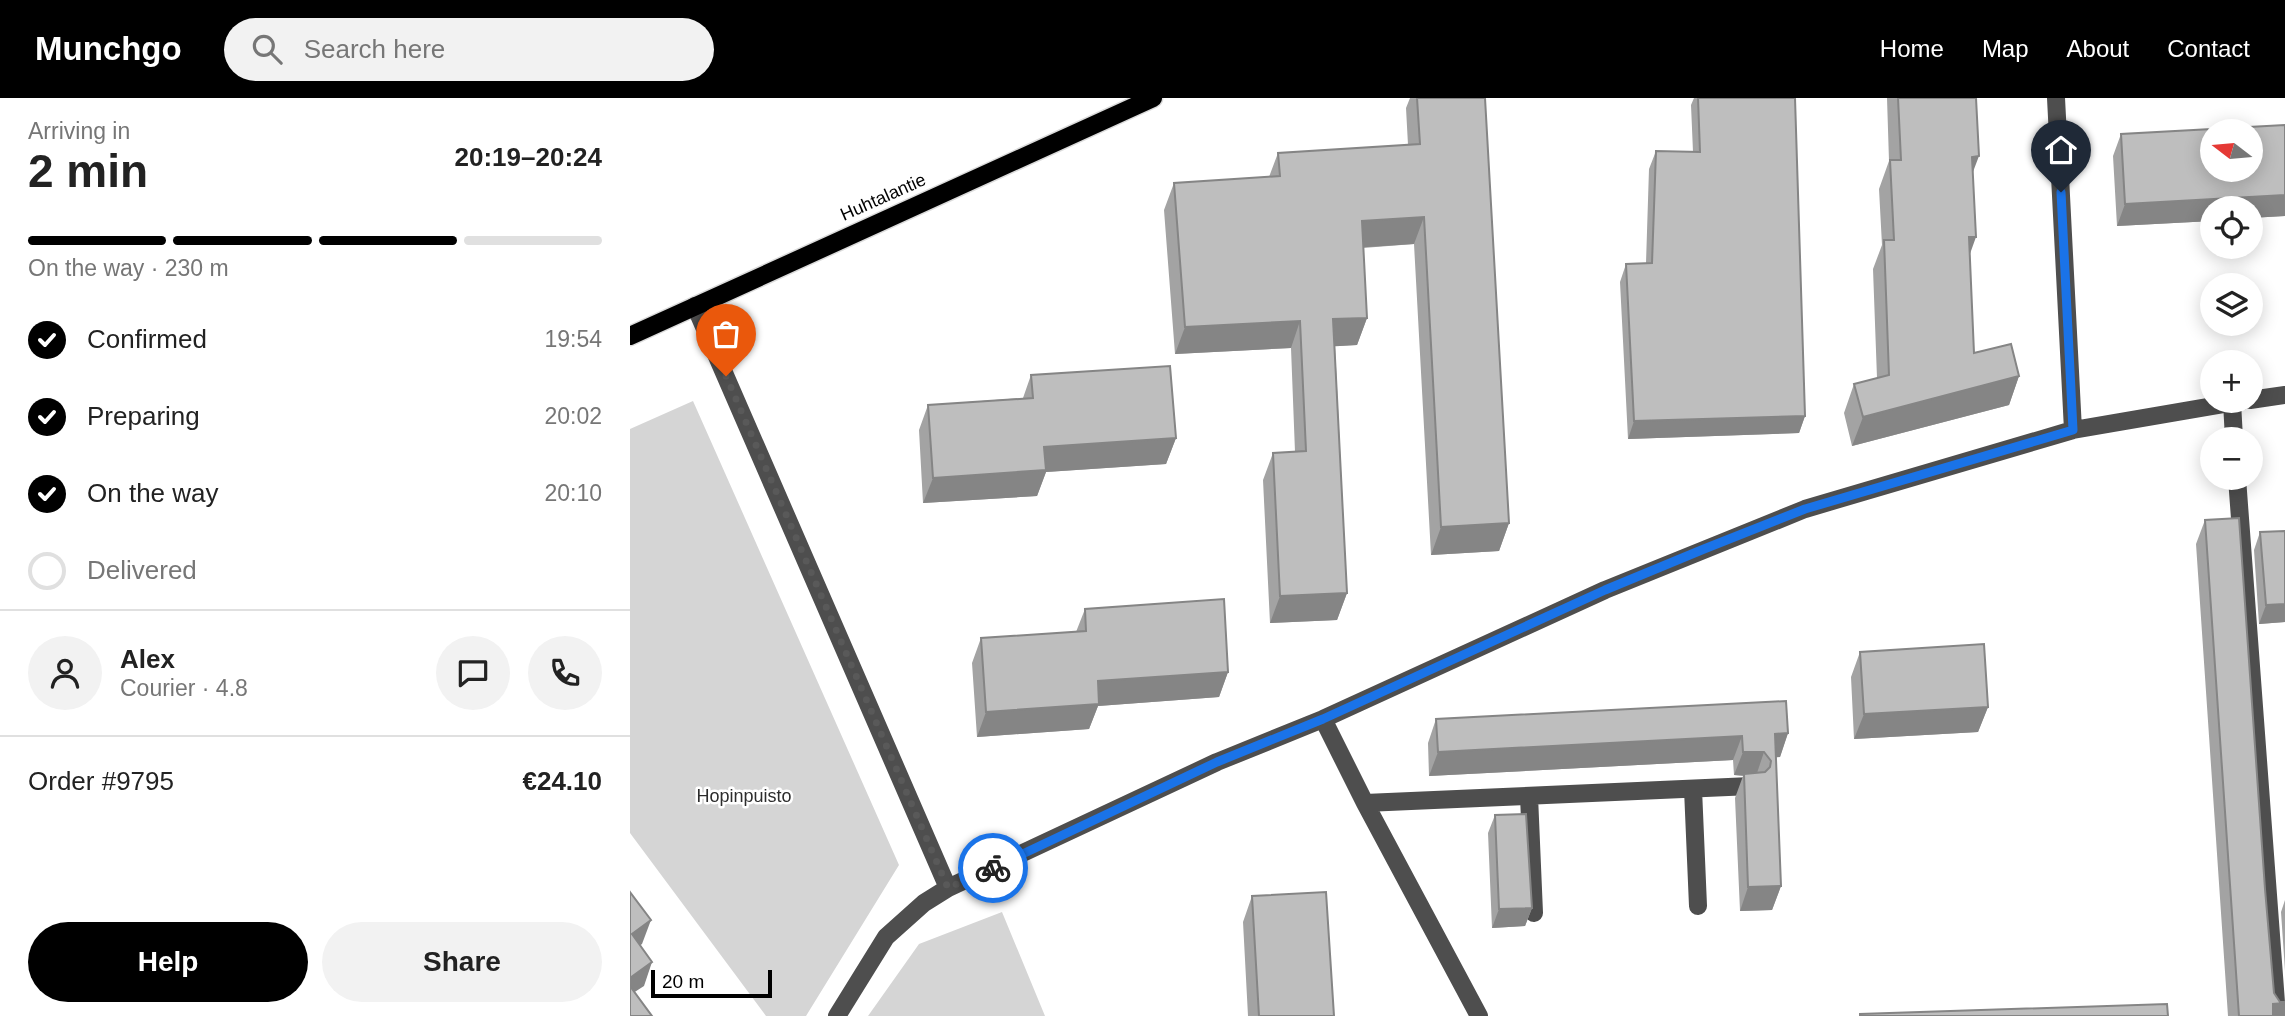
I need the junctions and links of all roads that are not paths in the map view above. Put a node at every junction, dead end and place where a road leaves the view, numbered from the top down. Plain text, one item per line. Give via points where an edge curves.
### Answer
1 (1153, 98) edge
2 (2056, 98) edge
3 (695, 306) junction
4 (630, 336) edge
5 (2285, 395) edge
6 (2263, 398) edge
7 (2200, 408) edge
8 (2073, 430) junction
9 (2238, 490) edge
10 (2263, 537) edge
11 (2241, 539) junction
12 (1323, 719) junction
13 (1751, 786) edge
14 (1693, 789) junction
15 (1529, 796) junction
16 (1365, 803) junction
17 (948, 888) junction
18 (2276, 894) edge
19 (1698, 906) dead end
20 (1534, 913) edge
21 (837, 1016) edge
22 (1479, 1016) edge
23 (2277, 1016) edge

1 - 3 main road, Huhtalantie
2 - 8 street
3 - 4 main road, Huhtalantie
3 - 17 street
5 - 6 street
7 - 8 street
8 - 12 street via 1805,509 1605,590
9 - 11 street
10 - 11 street
11 - 18 street
12 - 16 street
12 - 17 street via 1217,762
13 - 14 street
14 - 15 street
14 - 19 street
15 - 16 street
15 - 20 street
16 - 22 street
17 - 21 street via 886,937
18 - 23 street

